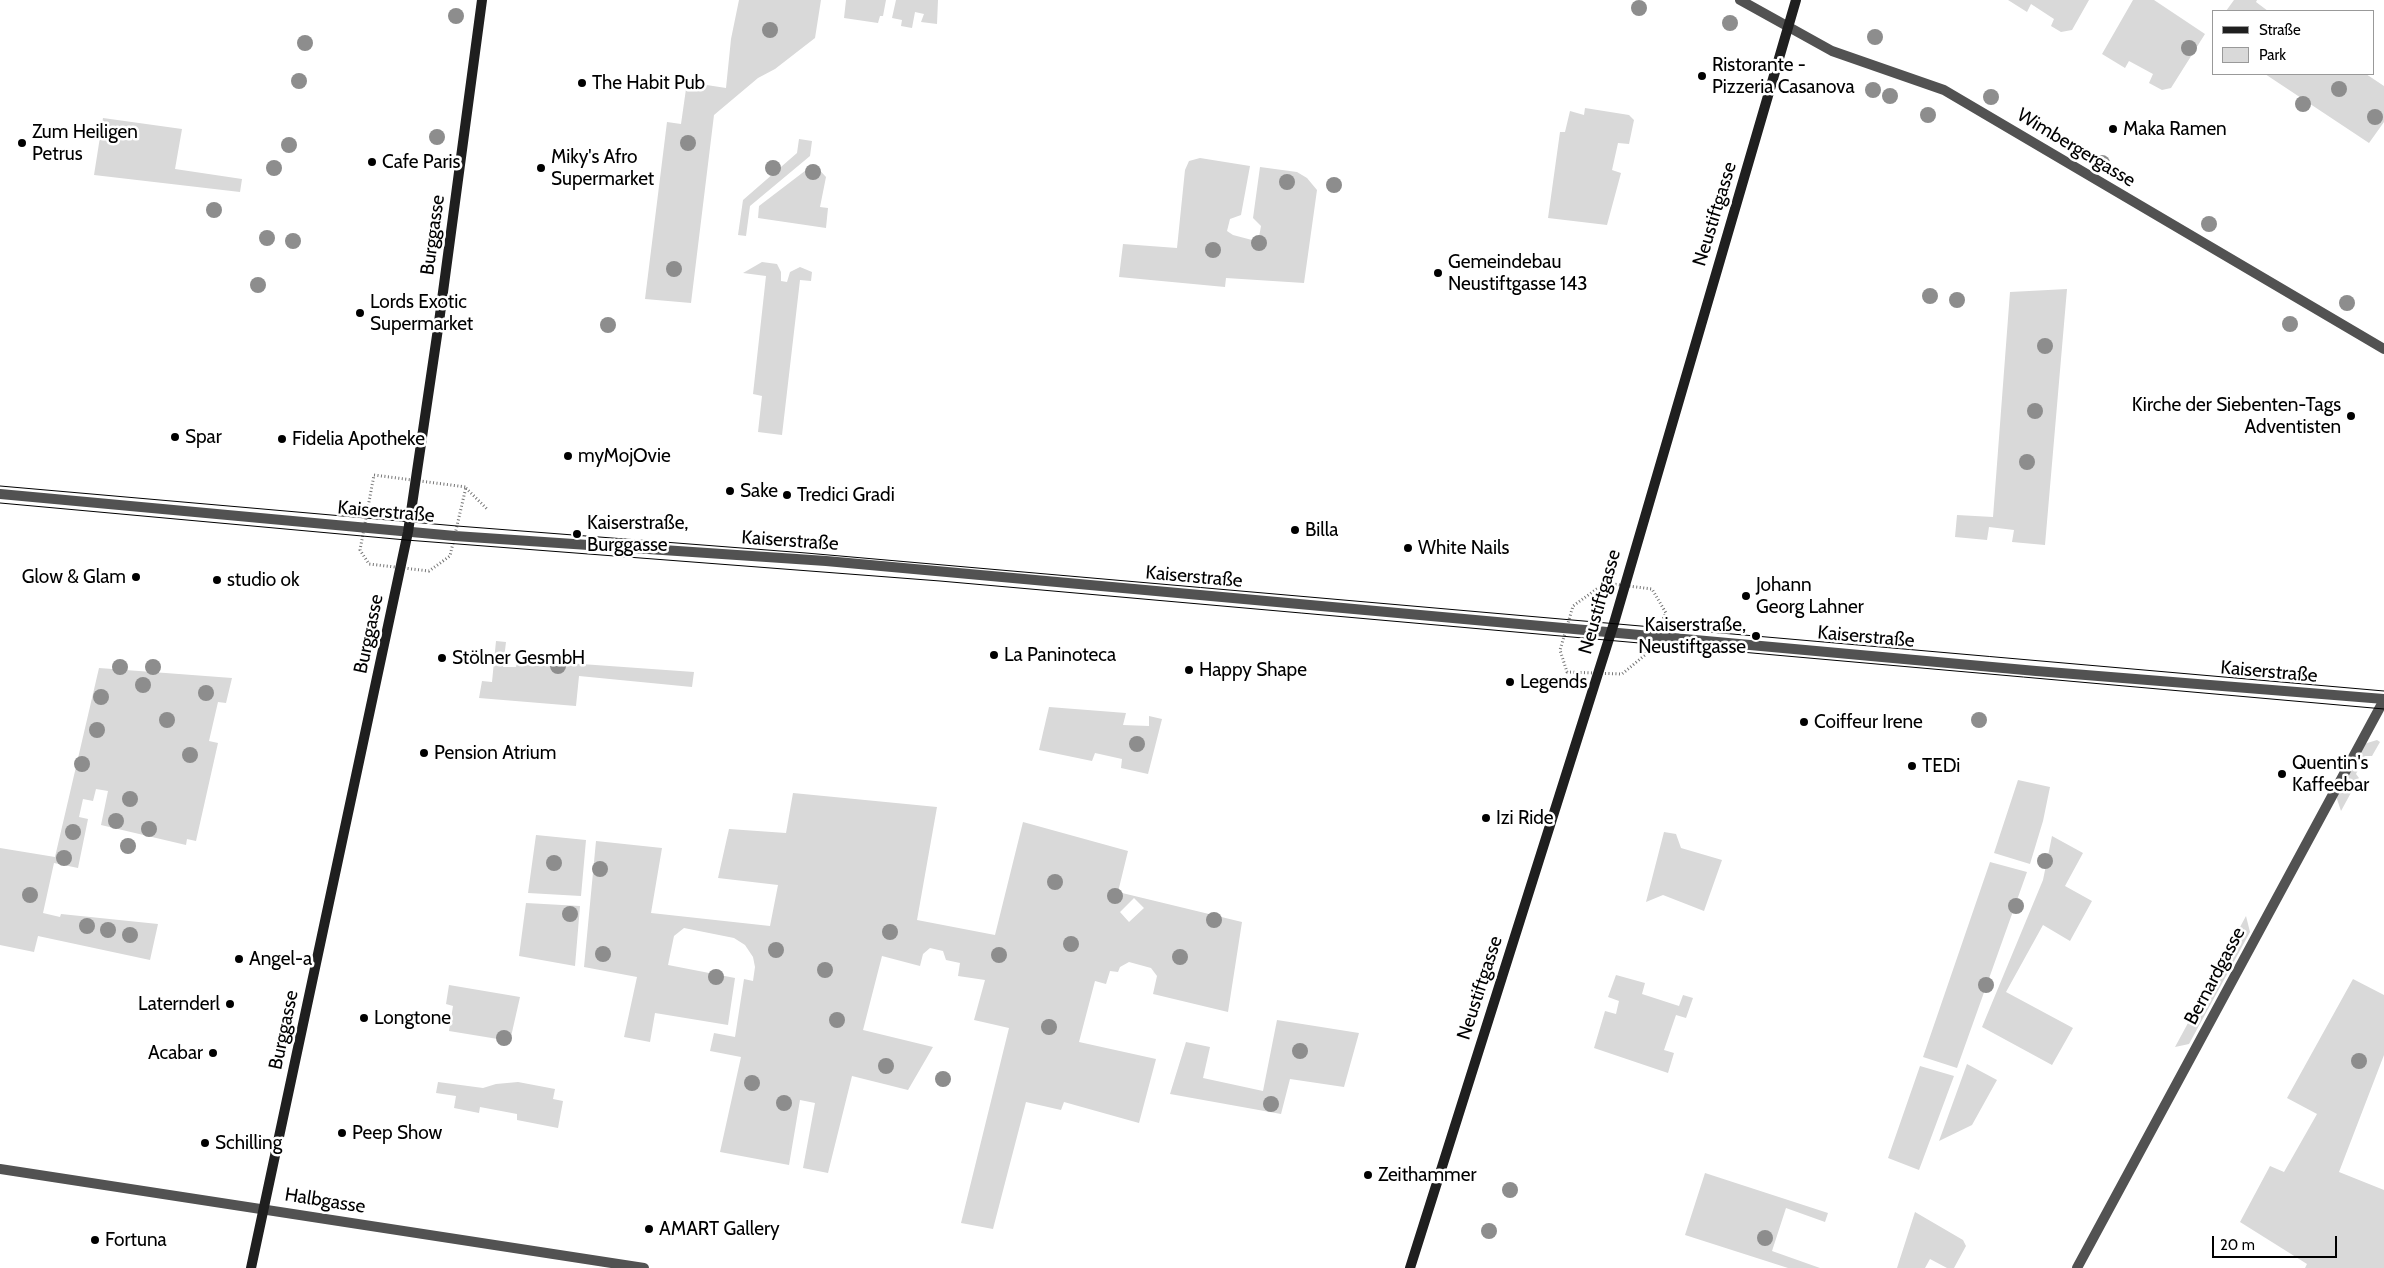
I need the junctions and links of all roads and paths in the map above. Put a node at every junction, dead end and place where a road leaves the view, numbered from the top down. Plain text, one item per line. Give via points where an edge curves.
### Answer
1 (482, 0) edge
2 (1740, 0) edge
3 (1796, 0) edge
4 (1788, 27) junction
5 (2384, 350) edge
6 (466, 487) dead end
7 (0, 494) edge
8 (492, 514) dead end
9 (408, 532) junction
10 (1611, 632) junction
11 (2384, 700) edge
12 (0, 1169) edge
13 (264, 1209) junction
14 (251, 1268) edge
15 (644, 1268) edge
16 (1410, 1268) edge
17 (2077, 1268) edge

1 - 9 main road, Burggasse
2 - 4 street, Wimbergergasse
3 - 4 main road, Neustiftgasse
4 - 5 street, Wimbergergasse via 1832,51 1944,90
4 - 10 main road, Neustiftgasse
6 - 8 path
7 - 9 street, Kaiserstraße
9 - 10 street, Kaiserstraße via 826,561
9 - 13 main road, Burggasse
10 - 11 street, Kaiserstraße
10 - 16 main road, Neustiftgasse
11 - 17 street, Bernardgasse
12 - 13 street, Halbgasse
13 - 14 main road, Burggasse
13 - 15 street, Halbgasse

